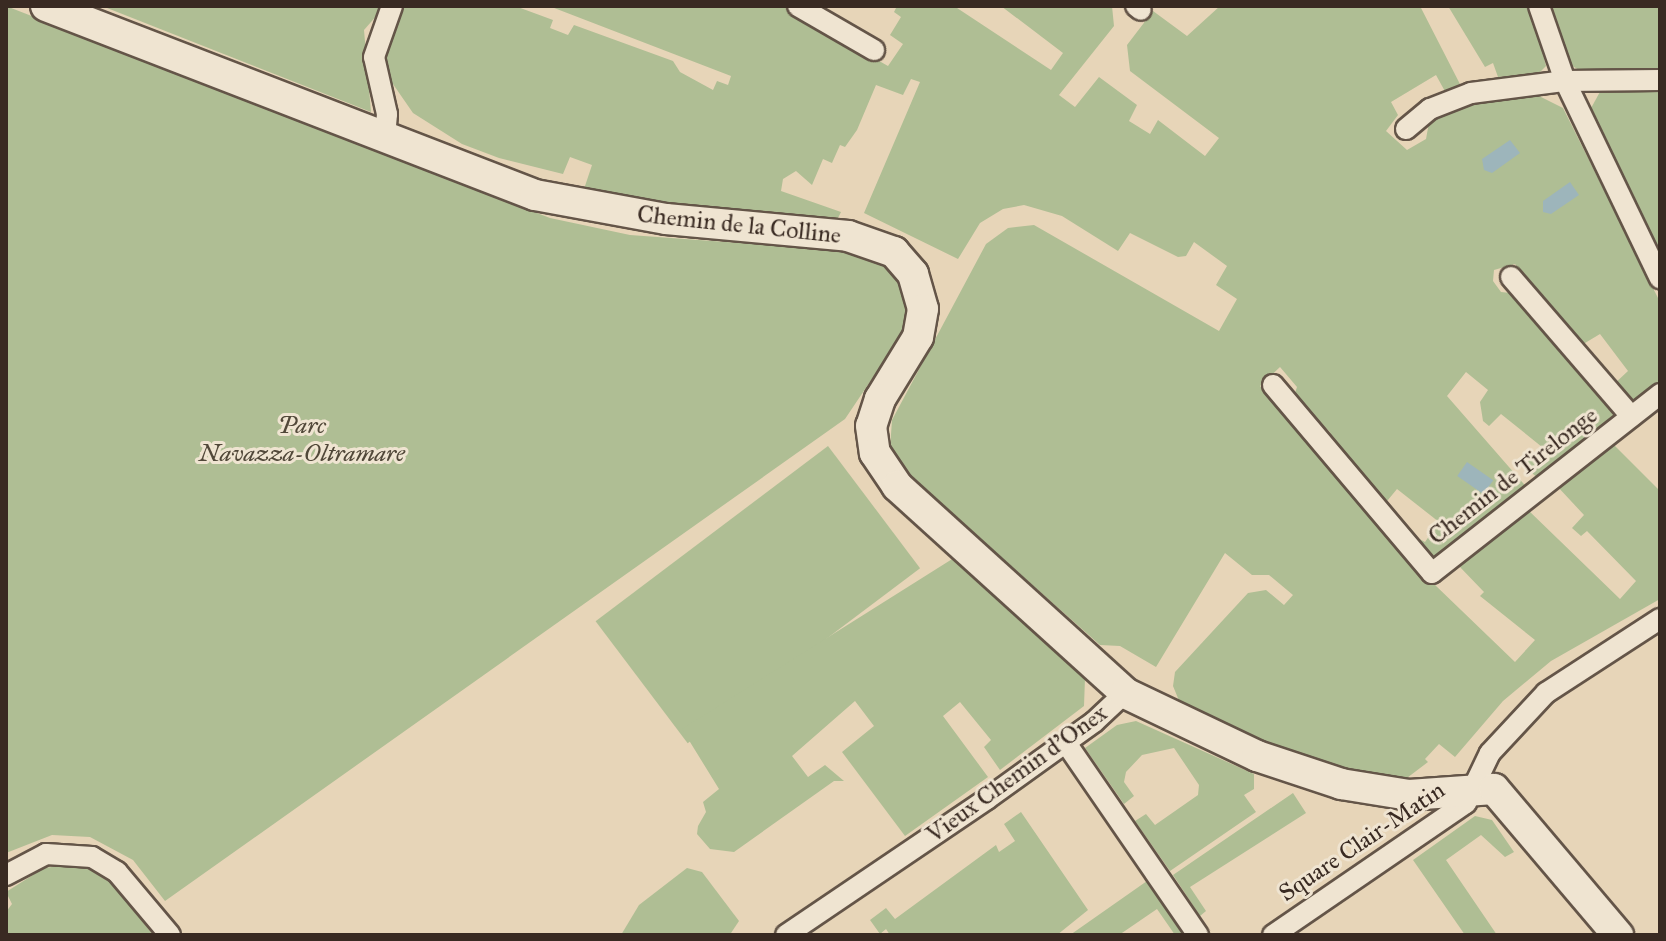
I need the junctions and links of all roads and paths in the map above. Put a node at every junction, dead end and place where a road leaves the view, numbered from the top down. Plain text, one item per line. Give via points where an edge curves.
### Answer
1 (46, 6) edge
2 (392, 6) edge
3 (798, 6) edge
4 (1539, 6) edge
5 (874, 50) dead end
6 (1660, 80) edge
7 (1565, 81) junction
8 (1406, 129) dead end
9 (385, 137) junction
10 (1511, 277) dead end
11 (1660, 278) edge
12 (1273, 385) dead end
13 (1660, 394) edge
14 (1631, 416) junction
15 (1660, 619) edge
16 (1125, 693) junction
17 (1066, 743) junction
18 (1476, 787) junction
19 (6, 875) edge
20 (170, 935) edge
21 (786, 935) edge
22 (1198, 935) edge
23 (1273, 935) edge
24 (1618, 935) edge

1 - 9 street, Chemin de la Colline
2 - 9 street via 374,57 387,114
3 - 5 street
4 - 7 street
6 - 7 street
7 - 8 street via 1471,93 1430,109
7 - 11 street
9 - 16 street, Chemin de la Colline via 535,195 666,219 848,236 894,252 919,285 922,321 875,411 872,438 880,464 897,486
10 - 14 street, Chemin de Tirelonge
12 - 14 street, Chemin de Tirelonge via 1432,573
13 - 14 street, Chemin de Tirelonge
15 - 18 street via 1546,693 1490,753
16 - 17 street, Vieux Chemin d'Onex
16 - 18 street, Vieux Chemin d'Onex via 1257,756 1341,784 1409,795
17 - 21 street, Vieux Chemin d'Onex
17 - 22 street
18 - 23 street, Square Clair-Matin via 1466,803
18 - 24 street via 1501,795
19 - 20 street via 46,854 92,857 117,872

